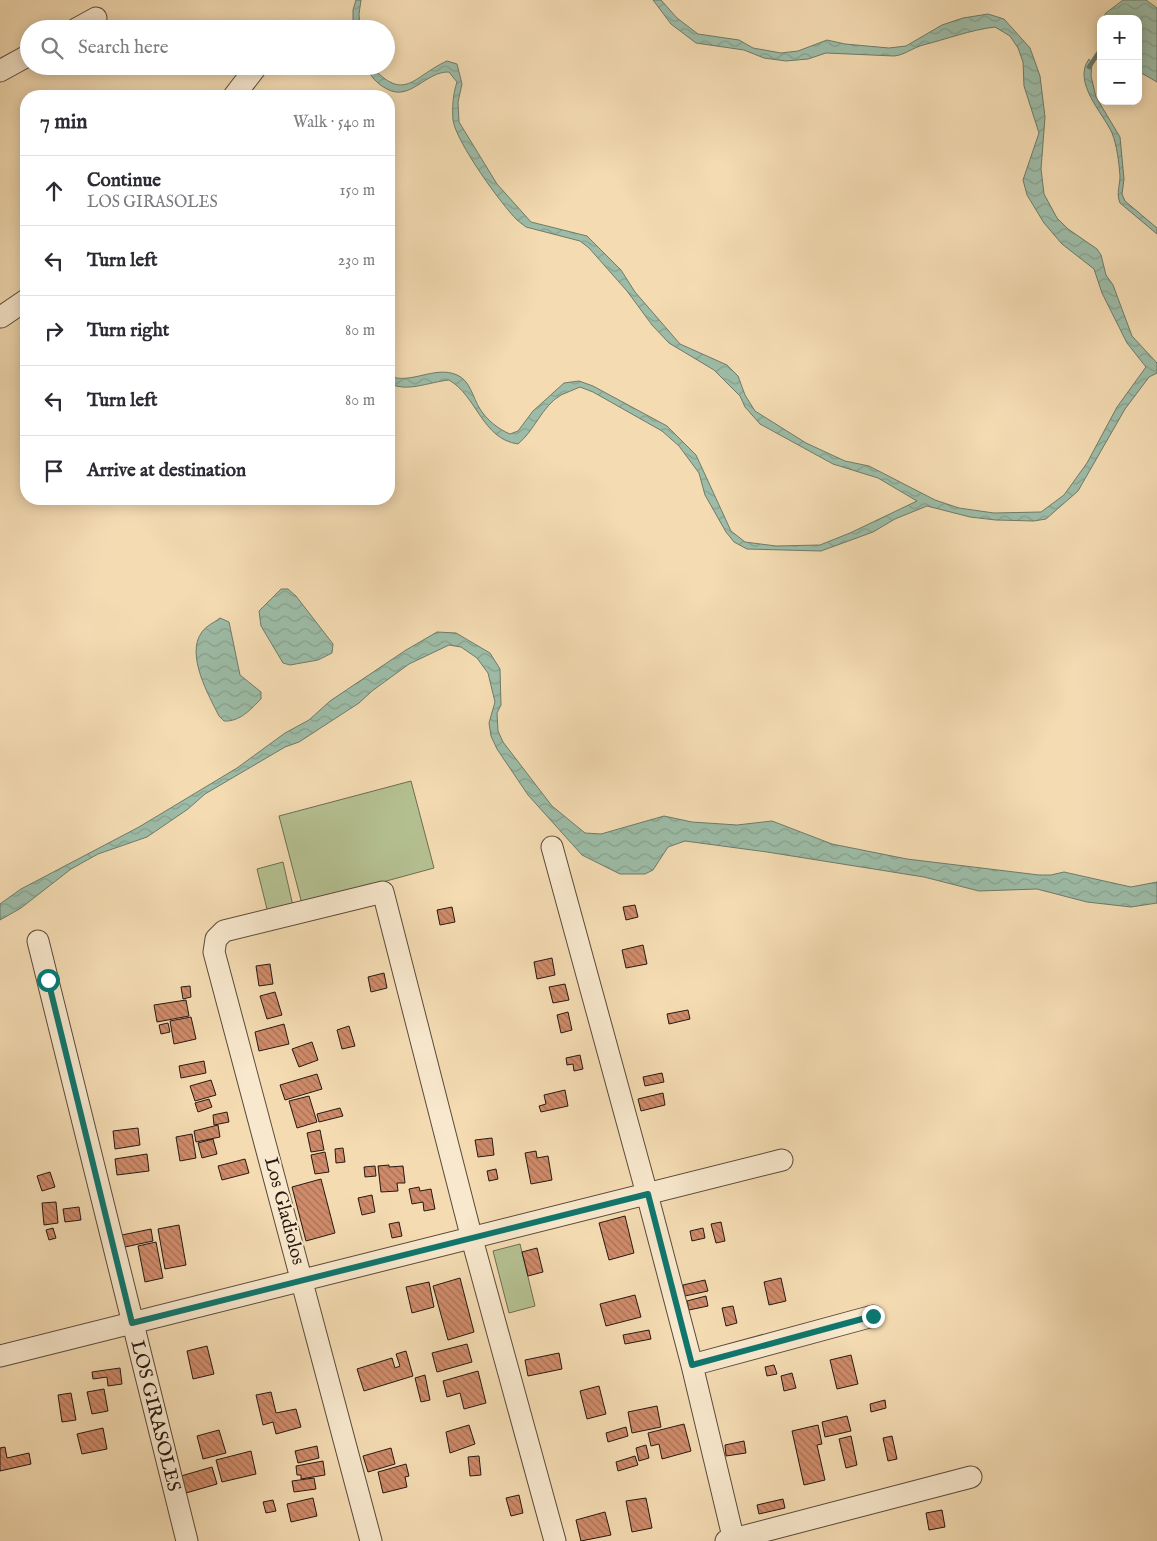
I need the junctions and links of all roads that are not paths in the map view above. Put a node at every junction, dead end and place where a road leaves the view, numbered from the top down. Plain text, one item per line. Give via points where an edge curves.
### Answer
1 (96, 18) dead end
2 (92, 20) edge
3 (20, 60) edge
4 (0, 71) edge
5 (250, 75) edge
6 (239, 90) edge
7 (20, 305) edge
8 (0, 320) edge
9 (552, 848) dead end
10 (38, 940) dead end
11 (782, 1160) dead end
12 (648, 1194) junction
13 (472, 1238) junction
14 (303, 1281) junction
15 (873, 1316) dead end
16 (132, 1323) junction
17 (0, 1356) edge
18 (692, 1365) junction
19 (971, 1477) dead end
20 (731, 1540) edge
21 (187, 1541) edge
22 (371, 1541) edge
23 (555, 1541) edge

1 - 2 street
3 - 4 street
5 - 6 street
7 - 8 street
9 - 12 street
10 - 16 street, LOS GIRASOLES
11 - 12 street
12 - 13 street
12 - 18 street
13 - 14 street
13 - 14 street, Los Gladiolos via 383,892 224,931 216,939 214,952
13 - 23 street
14 - 16 street
14 - 22 street, Los Gladiolos
15 - 18 street
16 - 17 street
16 - 21 street, LOS GIRASOLES
18 - 20 street
19 - 20 street

